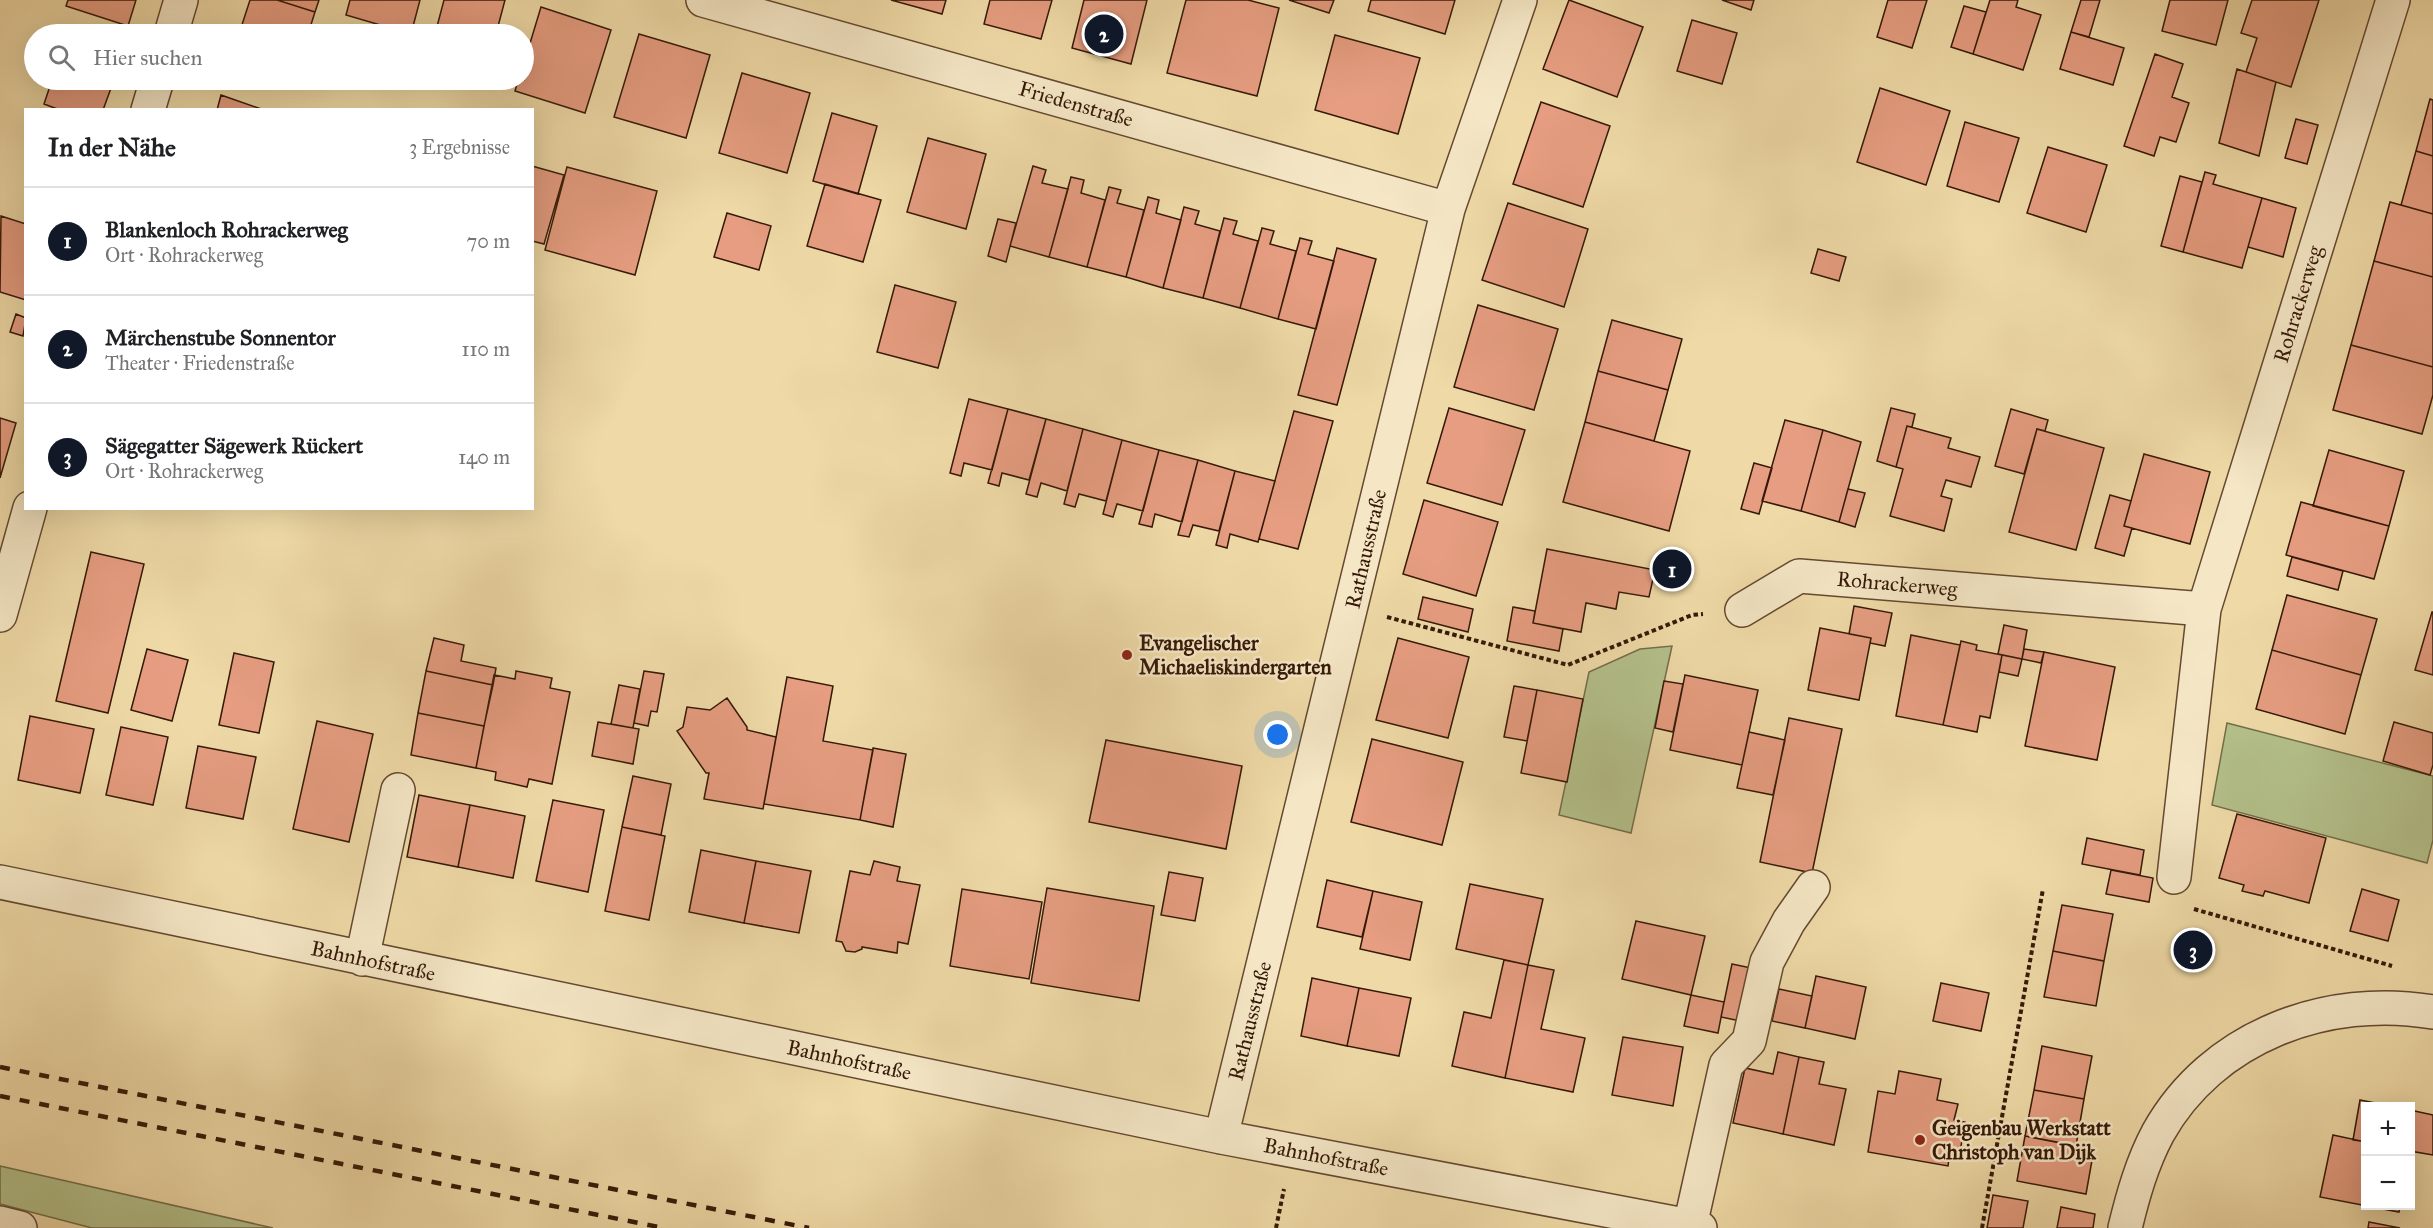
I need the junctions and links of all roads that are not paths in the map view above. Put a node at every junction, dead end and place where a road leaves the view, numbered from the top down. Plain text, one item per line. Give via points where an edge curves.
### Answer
1 (182, 0) edge
2 (703, 0) edge
3 (1520, 0) edge
4 (2393, 0) edge
5 (174, 24) edge
6 (154, 90) edge
7 (149, 108) edge
8 (1448, 209) junction
9 (29, 510) edge
10 (2204, 609) junction
11 (1742, 610) road end
12 (0, 615) edge
13 (398, 789) dead end
14 (2174, 877) road end
15 (0, 882) edge
16 (1813, 887) dead end
17 (362, 959) junction
18 (2433, 1012) edge
19 (1221, 1137) junction
20 (0, 1223) edge
21 (1695, 1227) edge
22 (20, 1228) edge
23 (2125, 1228) edge

1 - 5 street
2 - 8 street, Friedenstraße
3 - 8 street, Rathausstraße
4 - 10 street, Rohrackerweg
6 - 7 street
8 - 19 street, Rathausstraße
9 - 12 street
10 - 11 street, Rohrackerweg via 1800,576
10 - 14 street, Rohrackerweg
13 - 17 street
15 - 17 street, Bahnhofstraße
16 - 21 street via 1767,962 1749,1041 1726,1065
17 - 19 street, Bahnhofstraße
18 - 23 street via 2387,1007 2321,1014 2266,1033 2236,1050 2204,1076 2159,1132 2143,1165
19 - 21 street, Bahnhofstraße
20 - 22 street

